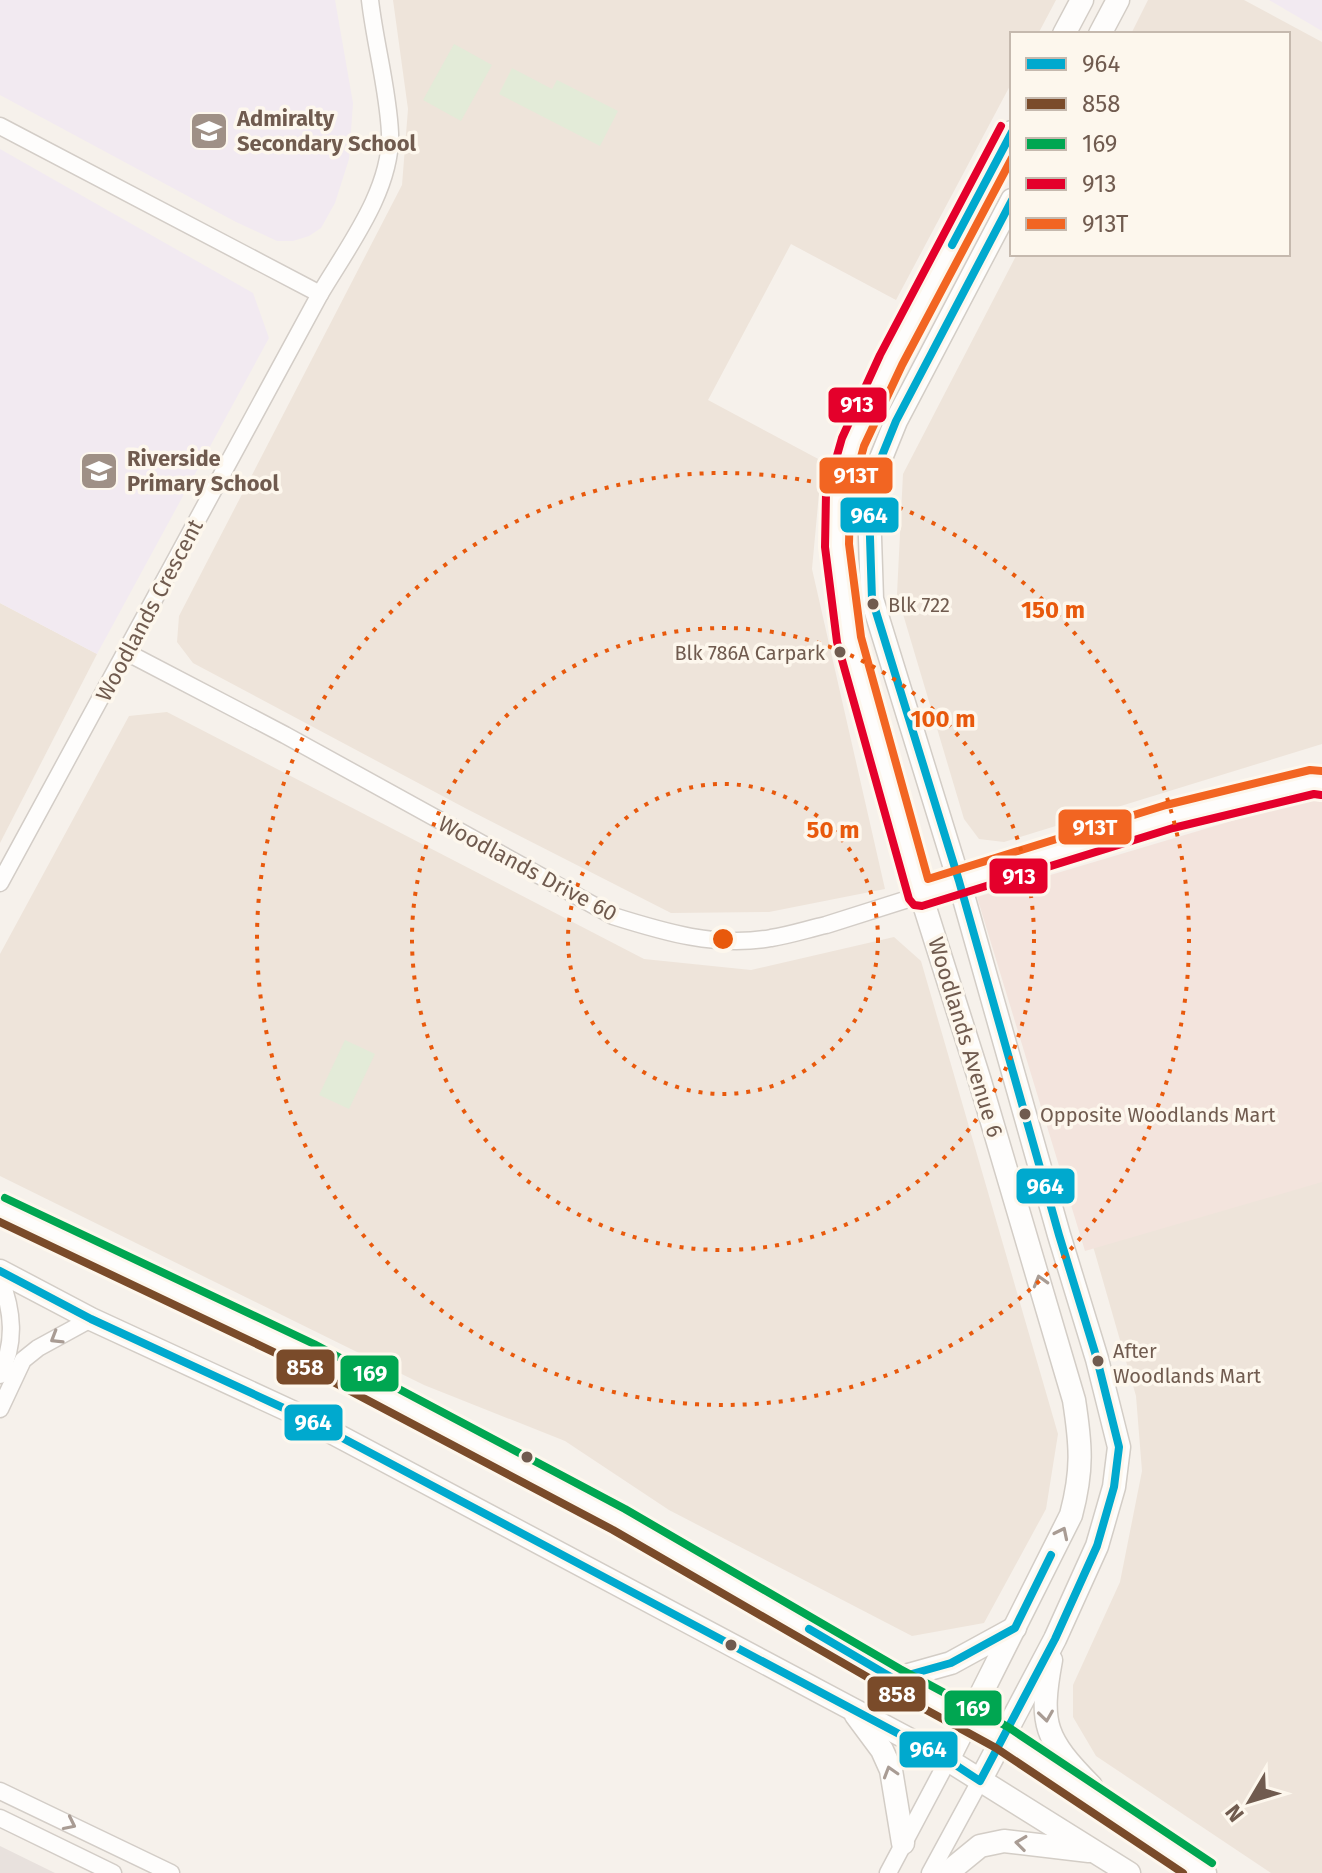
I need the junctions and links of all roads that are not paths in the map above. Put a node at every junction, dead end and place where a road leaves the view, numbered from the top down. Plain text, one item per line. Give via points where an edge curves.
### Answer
1 (370, 0) edge
2 (1082, 0) edge
3 (1118, 0) edge
4 (1065, 32) edge
5 (1101, 32) edge
6 (0, 126) edge
7 (1010, 136) edge
8 (1010, 204) edge
9 (320, 294) junction
10 (126, 652) junction
11 (1319, 779) edge
12 (959, 881) junction
13 (0, 883) edge
14 (920, 894) junction
15 (0, 1209) edge
16 (0, 1271) edge
17 (0, 1278) edge
18 (91, 1319) junction
19 (0, 1375) edge
20 (0, 1409) edge
21 (1015, 1628) junction
22 (1055, 1639) junction
23 (894, 1679) junction
24 (852, 1710) junction
25 (969, 1720) junction
26 (1002, 1738) junction
27 (948, 1760) junction
28 (980, 1781) junction
29 (0, 1791) edge
30 (1116, 1812) junction
31 (0, 1818) edge
32 (903, 1843) junction
33 (1098, 1852) junction
34 (113, 1873) edge
35 (171, 1873) edge
36 (888, 1873) edge
37 (930, 1873) edge
38 (947, 1873) edge
39 (1129, 1873) edge
40 (1205, 1873) edge

1 - 9 street, Woodlands Crescent via 390,136 384,172 374,205
2 - 4 street
3 - 5 street
6 - 9 street
7 - 14 street, Woodlands Avenue 6 via 891,360 853,442 838,495 837,545 849,639
8 - 12 street, Woodlands Avenue 6 via 896,421 877,468 869,507 872,599
9 - 10 street, Woodlands Crescent
10 - 13 street, Woodlands Crescent
10 - 14 street, Woodlands Drive 60 via 613,916 662,931 726,941 769,939
11 - 12 street, Woodlands Drive 60 via 1170,816
12 - 14 street, Woodlands Drive 60
12 - 22 street, Woodlands Avenue 6 via 1119,1447 1097,1546
21 -> 14 street, Woodlands Avenue 6 via 1071,1515 1081,1444 1074,1400 1011,1182
15 - 23 street via 308,1355 619,1520
16 - 18 street
17 - 19 street via 12,1331
18 -> 20 street via 23,1360
18 - 24 street via 301,1416
21 - 23 street via 951,1663
21 - 25 street, Woodlands Avenue 6
22 - 26 street, Woodlands Avenue 6
22 -> 30 street via 1044,1709 1050,1736
23 - 25 street
24 - 27 street
32 -> 24 street via 891,1770
25 - 26 street
25 - 27 street, Woodlands Avenue 6
26 - 28 street, Woodlands Avenue 6
26 - 30 street
27 - 28 street
27 - 32 street
28 - 33 street
28 - 37 street
29 -> 35 street
30 - 40 street
31 - 34 street
32 - 36 street
33 -> 38 street via 1004,1841 980,1846
33 - 39 street

